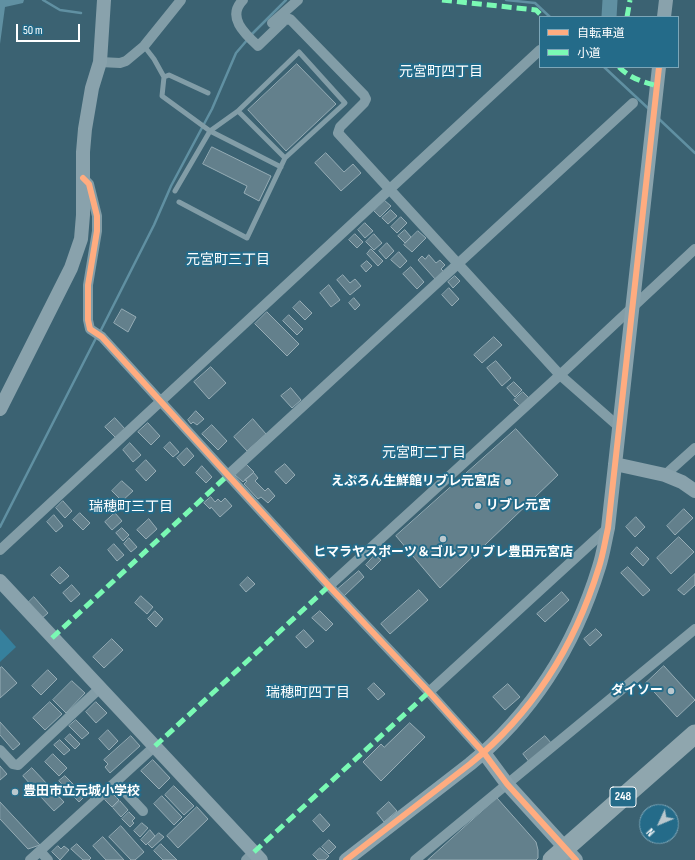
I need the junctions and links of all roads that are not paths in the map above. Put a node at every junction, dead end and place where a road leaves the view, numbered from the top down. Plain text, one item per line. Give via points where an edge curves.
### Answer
1 (104, 0) edge
2 (181, 0) edge
3 (243, 0) edge
4 (298, 0) edge
5 (666, 0) edge
6 (664, 16) edge
7 (253, 41) junction
8 (144, 46) junction
9 (539, 51) edge
10 (100, 62) junction
11 (659, 68) edge
12 (164, 77) junction
13 (208, 92) dead end
14 (633, 103) dead end
15 (238, 111) junction
16 (210, 131) junction
17 (285, 158) junction
18 (282, 167) junction
19 (84, 178) junction
20 (390, 189) junction
21 (175, 191) dead end
22 (179, 202) dead end
23 (695, 249) edge
24 (458, 264) junction
25 (632, 307) junction
26 (560, 375) junction
27 (160, 402) junction
28 (0, 409) edge
29 (618, 426) junction
30 (695, 448) edge
31 (615, 464) junction
32 (228, 475) junction
33 (665, 475) junction
34 (695, 491) edge
35 (608, 528) junction
36 (0, 550) edge
37 (0, 580) edge
38 (329, 586) junction
39 (695, 629) edge
40 (100, 688) junction
41 (429, 692) junction
42 (695, 734) edge
43 (155, 746) junction
44 (0, 750) edge
45 (695, 751) edge
46 (484, 753) junction
47 (116, 782) junction
48 (507, 784) junction
49 (143, 811) dead end
50 (40, 851) junction
51 (254, 857) edge
52 (568, 857) edge
53 (30, 860) edge
54 (48, 860) edge
55 (346, 860) edge
56 (415, 860) edge

1 - 10 street
2 - 8 street
3 - 7 street via 236,12 239,25
4 - 7 street
5 - 6 street
7 - 20 street via 258,46 285,20 290,19 364,95 364,103 340,127 338,133
8 - 10 street via 126,61
8 - 12 lane
9 - 20 street
10 - 19 street via 92,88 85,129
11 - 25 street
12 - 13 lane via 170,75
12 - 16 lane via 162,96
14 - 24 street
15 - 16 lane
15 - 17 lane
15 - 17 lane via 299,52 345,102
16 - 18 lane
16 - 21 lane
17 - 18 lane
18 - 22 lane via 247,238
19 - 27 street via 89,184 97,216 88,285 90,329 102,337
19 - 28 street via 81,239 72,268
20 - 24 street
20 - 27 street
23 - 25 street
24 - 26 street
24 - 32 street
25 - 26 street
25 - 29 street
26 - 29 street
26 - 38 street
27 - 32 street
27 - 36 street
29 - 31 street
30 - 33 street
31 - 33 street
31 - 35 street
32 - 38 street
33 - 34 street
35 - 41 street
35 - 46 street via 600,566 586,607 560,659 514,723
37 - 40 street
38 - 41 street
39 - 48 street
40 - 43 street
40 - 44 street via 18,765 13,764
41 - 46 street
42 - 52 highway, 248
43 - 47 street
43 - 51 street
45 - 52 highway, 248
46 - 48 street
46 - 55 street
47 - 49 street
47 - 50 street
48 - 52 street
48 - 56 street
50 - 53 street
50 - 54 street

